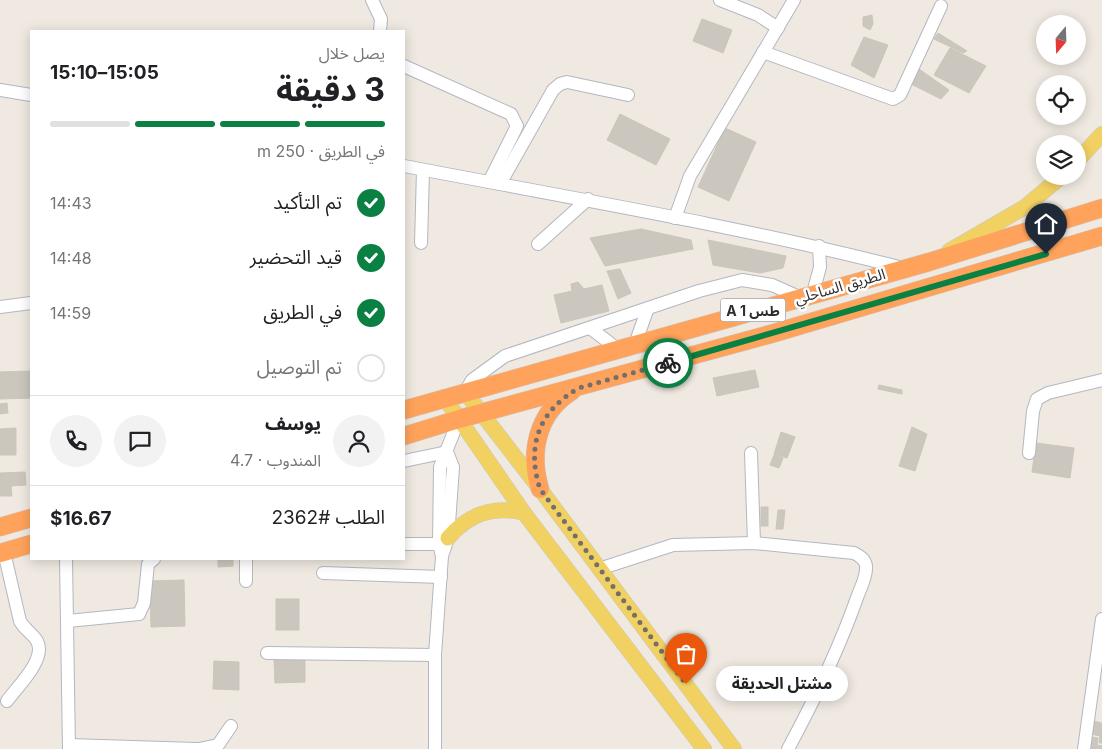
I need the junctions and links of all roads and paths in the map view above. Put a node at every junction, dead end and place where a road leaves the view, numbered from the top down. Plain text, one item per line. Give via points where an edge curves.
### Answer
1 (372, 0) edge
2 (720, 0) edge
3 (794, 0) edge
4 (941, 6) dead end
5 (778, 28) junction
6 (380, 30) edge
7 (763, 52) junction
8 (405, 66) edge
9 (0, 90) edge
10 (30, 95) edge
11 (628, 96) dead end
12 (1102, 134) edge
13 (1086, 151) edge
14 (405, 166) edge
15 (423, 170) junction
16 (494, 183) junction
17 (1051, 185) edge
18 (588, 199) junction
19 (1102, 208) edge
20 (675, 218) junction
21 (1102, 236) edge
22 (421, 243) dead end
23 (538, 244) dead end
24 (819, 246) junction
25 (929, 262) junction
26 (903, 268) junction
27 (806, 295) junction
28 (30, 303) edge
29 (0, 307) edge
30 (648, 308) junction
31 (590, 328) junction
32 (627, 347) junction
33 (1102, 380) edge
34 (579, 388) junction
35 (465, 392) junction
36 (444, 397) junction
37 (405, 410) edge
38 (482, 414) junction
39 (459, 419) junction
40 (405, 436) edge
41 (447, 452) junction
42 (751, 453) dead end
43 (1029, 453) dead end
44 (405, 461) edge
45 (540, 489) junction
46 (524, 513) junction
47 (30, 518) edge
48 (0, 527) edge
49 (754, 543) junction
50 (30, 544) edge
51 (405, 544) edge
52 (443, 546) junction
53 (2, 553) edge
54 (66, 560) edge
55 (153, 560) edge
56 (246, 560) edge
57 (598, 568) junction
58 (323, 573) dead end
59 (441, 577) junction
60 (246, 580) dead end
61 (1102, 619) edge
62 (68, 622) junction
63 (266, 653) dead end
64 (435, 655) junction
65 (7, 701) dead end
66 (231, 726) dead end
67 (69, 747) edge
68 (197, 749) edge
69 (435, 749) edge
70 (704, 749) edge
71 (734, 749) edge
72 (788, 749) edge
73 (1084, 749) edge

1 - 6 street via 381,19
2 - 5 street via 758,15
3 - 5 street
4 - 7 street via 900,95 893,99
5 - 7 street
7 - 20 street via 690,176
8 - 16 street via 515,118 516,130
9 - 10 street
11 - 16 street via 567,82 560,84
12 - 13 main road
14 - 15 street
15 - 16 street
15 - 22 street
16 - 18 street
17 - 25 main road via 1025,207
18 - 20 street
18 - 23 street
19 - 25 highway, الطريق الساحلي / A 1 طس
20 - 24 street
21 - 34 highway, الطريق الساحلي / A 1 طس
24 - 26 street
24 - 27 street via 820,267
25 - 26 highway, الطريق الساحلي / A 1 طس
26 - 27 highway, الطريق الساحلي / A 1 طس
27 - 30 street via 742,280
27 - 32 highway, الطريق الساحلي / A 1 طس
28 - 29 street
30 - 31 street
30 - 32 street
31 - 32 street
31 - 35 street via 505,356 472,380
32 - 35 highway, الطريق الساحلي / A 1 طس
33 - 43 street via 1048,393 1037,399
34 - 38 highway, الطريق الساحلي / A 1 طس
34 - 45 highway via 555,405 539,430 534,460
35 - 36 highway, الطريق الساحلي / A 1 طس
35 - 38 main road
36 - 37 highway, الطريق الساحلي / A 1 طس
36 - 39 main road
38 - 39 highway, الطريق الساحلي / A 1 طس
38 - 45 main road
39 - 40 highway, الطريق الساحلي / A 1 طس
39 - 41 street
39 - 46 main road
41 - 44 street
41 - 52 street via 453,467
42 - 49 street
45 - 57 main road
46 - 52 main road via 488,511 466,521
46 - 70 main road
47 - 48 highway
49 - 57 street via 673,545
49 - 72 street via 854,552 866,564 853,609 817,697
50 - 53 highway
51 - 52 street
52 - 59 street
53 - 65 street via 20,621 40,649 38,660
54 - 62 street
55 - 62 street via 148,564 144,603 139,614
56 - 60 street
57 - 71 main road
58 - 59 street
59 - 64 street
61 - 73 street
62 - 67 street
63 - 64 street
64 - 69 street
66 - 68 street via 218,745
67 - 68 street

